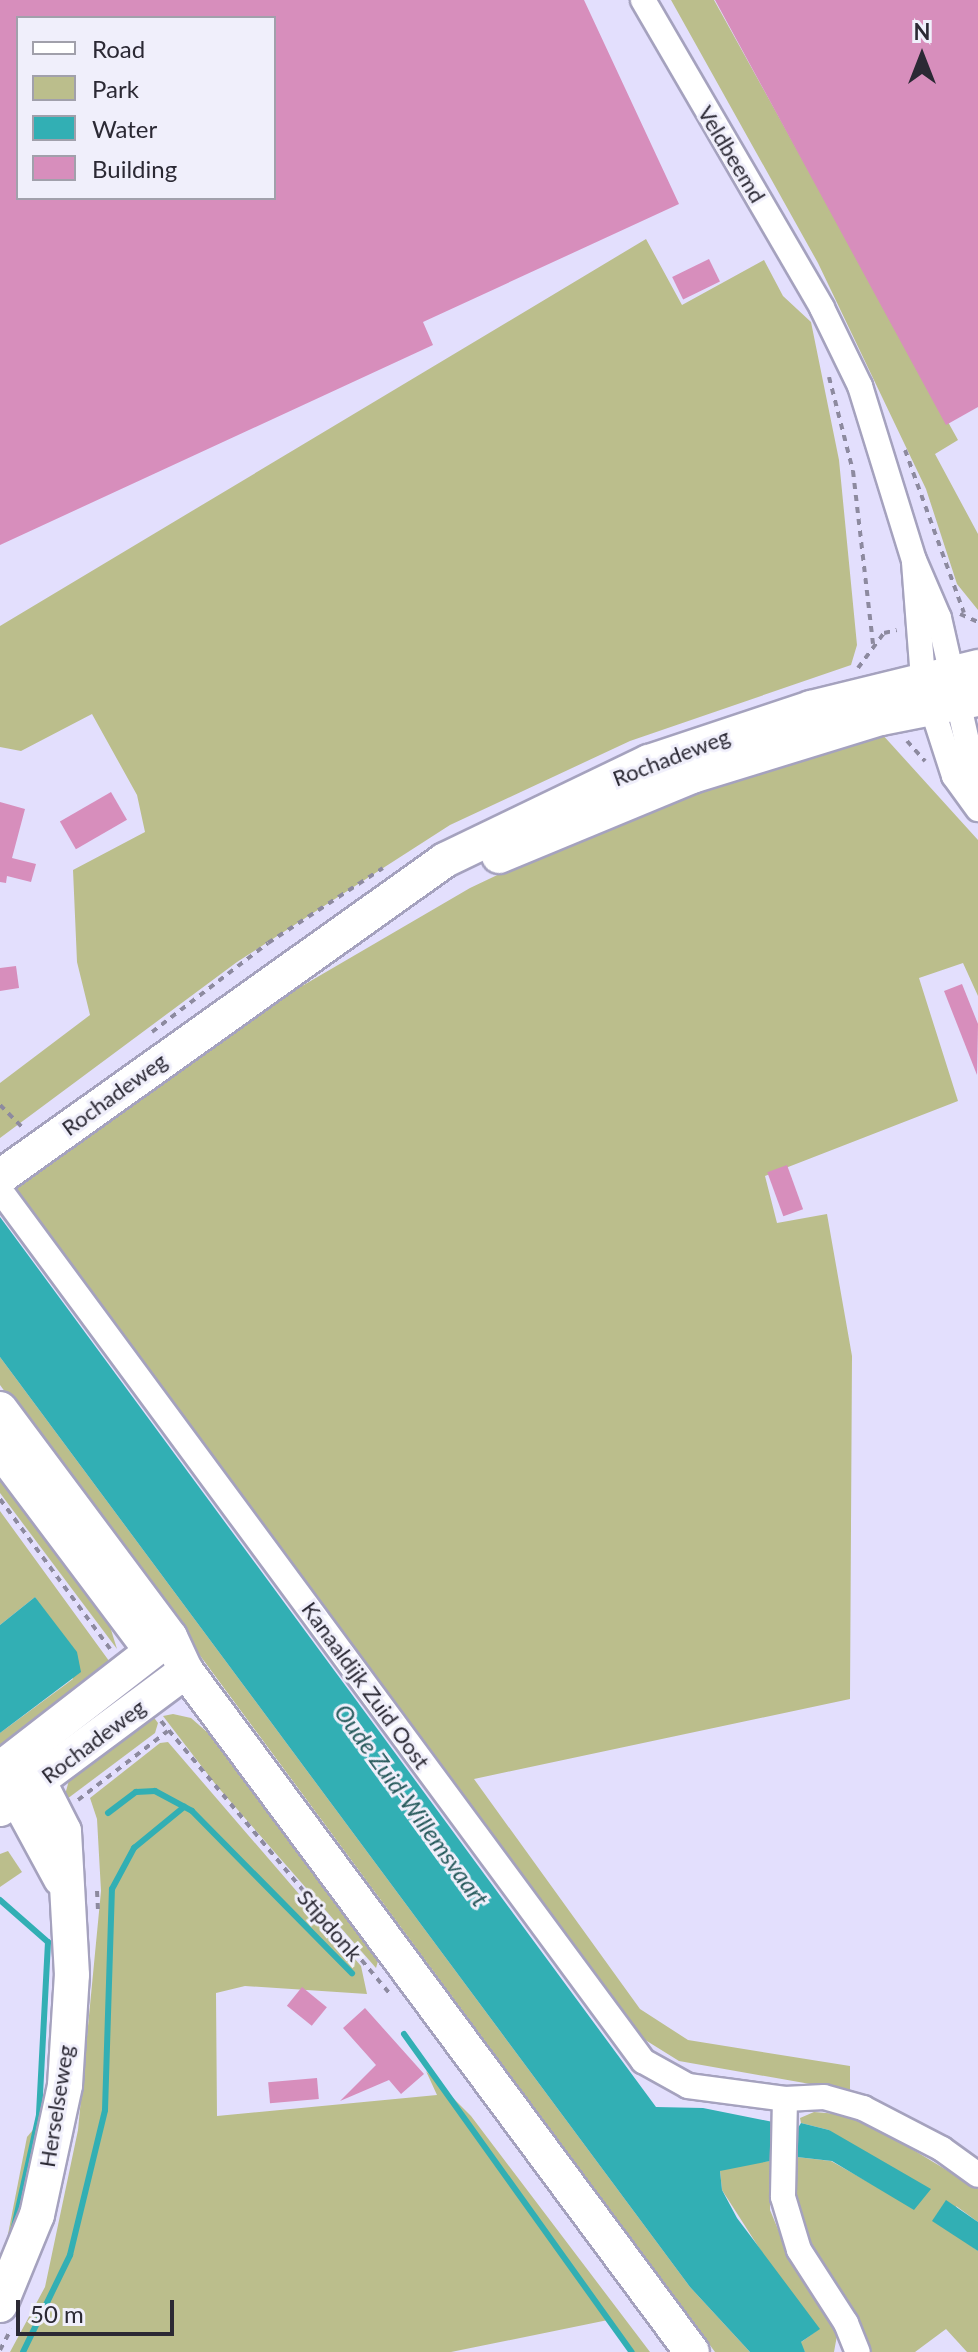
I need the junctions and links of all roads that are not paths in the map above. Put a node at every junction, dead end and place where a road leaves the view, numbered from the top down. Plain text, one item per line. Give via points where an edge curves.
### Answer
1 (643, 0) edge
2 (953, 688) edge
3 (978, 789) edge
4 (978, 809) edge
5 (15, 1155) edge
6 (0, 1190) edge
7 (0, 1409) edge
8 (0, 1449) edge
9 (161, 1644) junction
10 (186, 1671) junction
11 (4, 1766) edge
12 (19, 1796) edge
13 (785, 2099) junction
14 (978, 2175) edge
15 (0, 2305) edge
16 (692, 2352) edge
17 (858, 2352) edge

1 - 2 street, Veldbeemd via 822,308 873,422
2 - 3 street, Veldbeemd
2 - 4 street, Veldbeemd via 954,776
2 - 5 main road, Rochadeweg via 811,708 649,762 445,860 388,904
6 - 13 street, Kanaaldijk Zuid Oost via 643,2061 688,2086
7 - 9 main road, Stipdonk
8 - 9 main road, Stipdonk
9 - 10 main road, Stipdonk
9 - 11 main road, Rochadeweg
10 - 12 main road, Rochadeweg
10 - 16 main road, Stipdonk
11 - 12 main road
12 - 15 main road, Herselseweg via 64,1831 72,1975 65,2085 37,2215
13 - 14 street, Kanaaldijk Zuid Oost via 824,2097 863,2108
13 - 17 street via 783,2197 799,2250 846,2323

